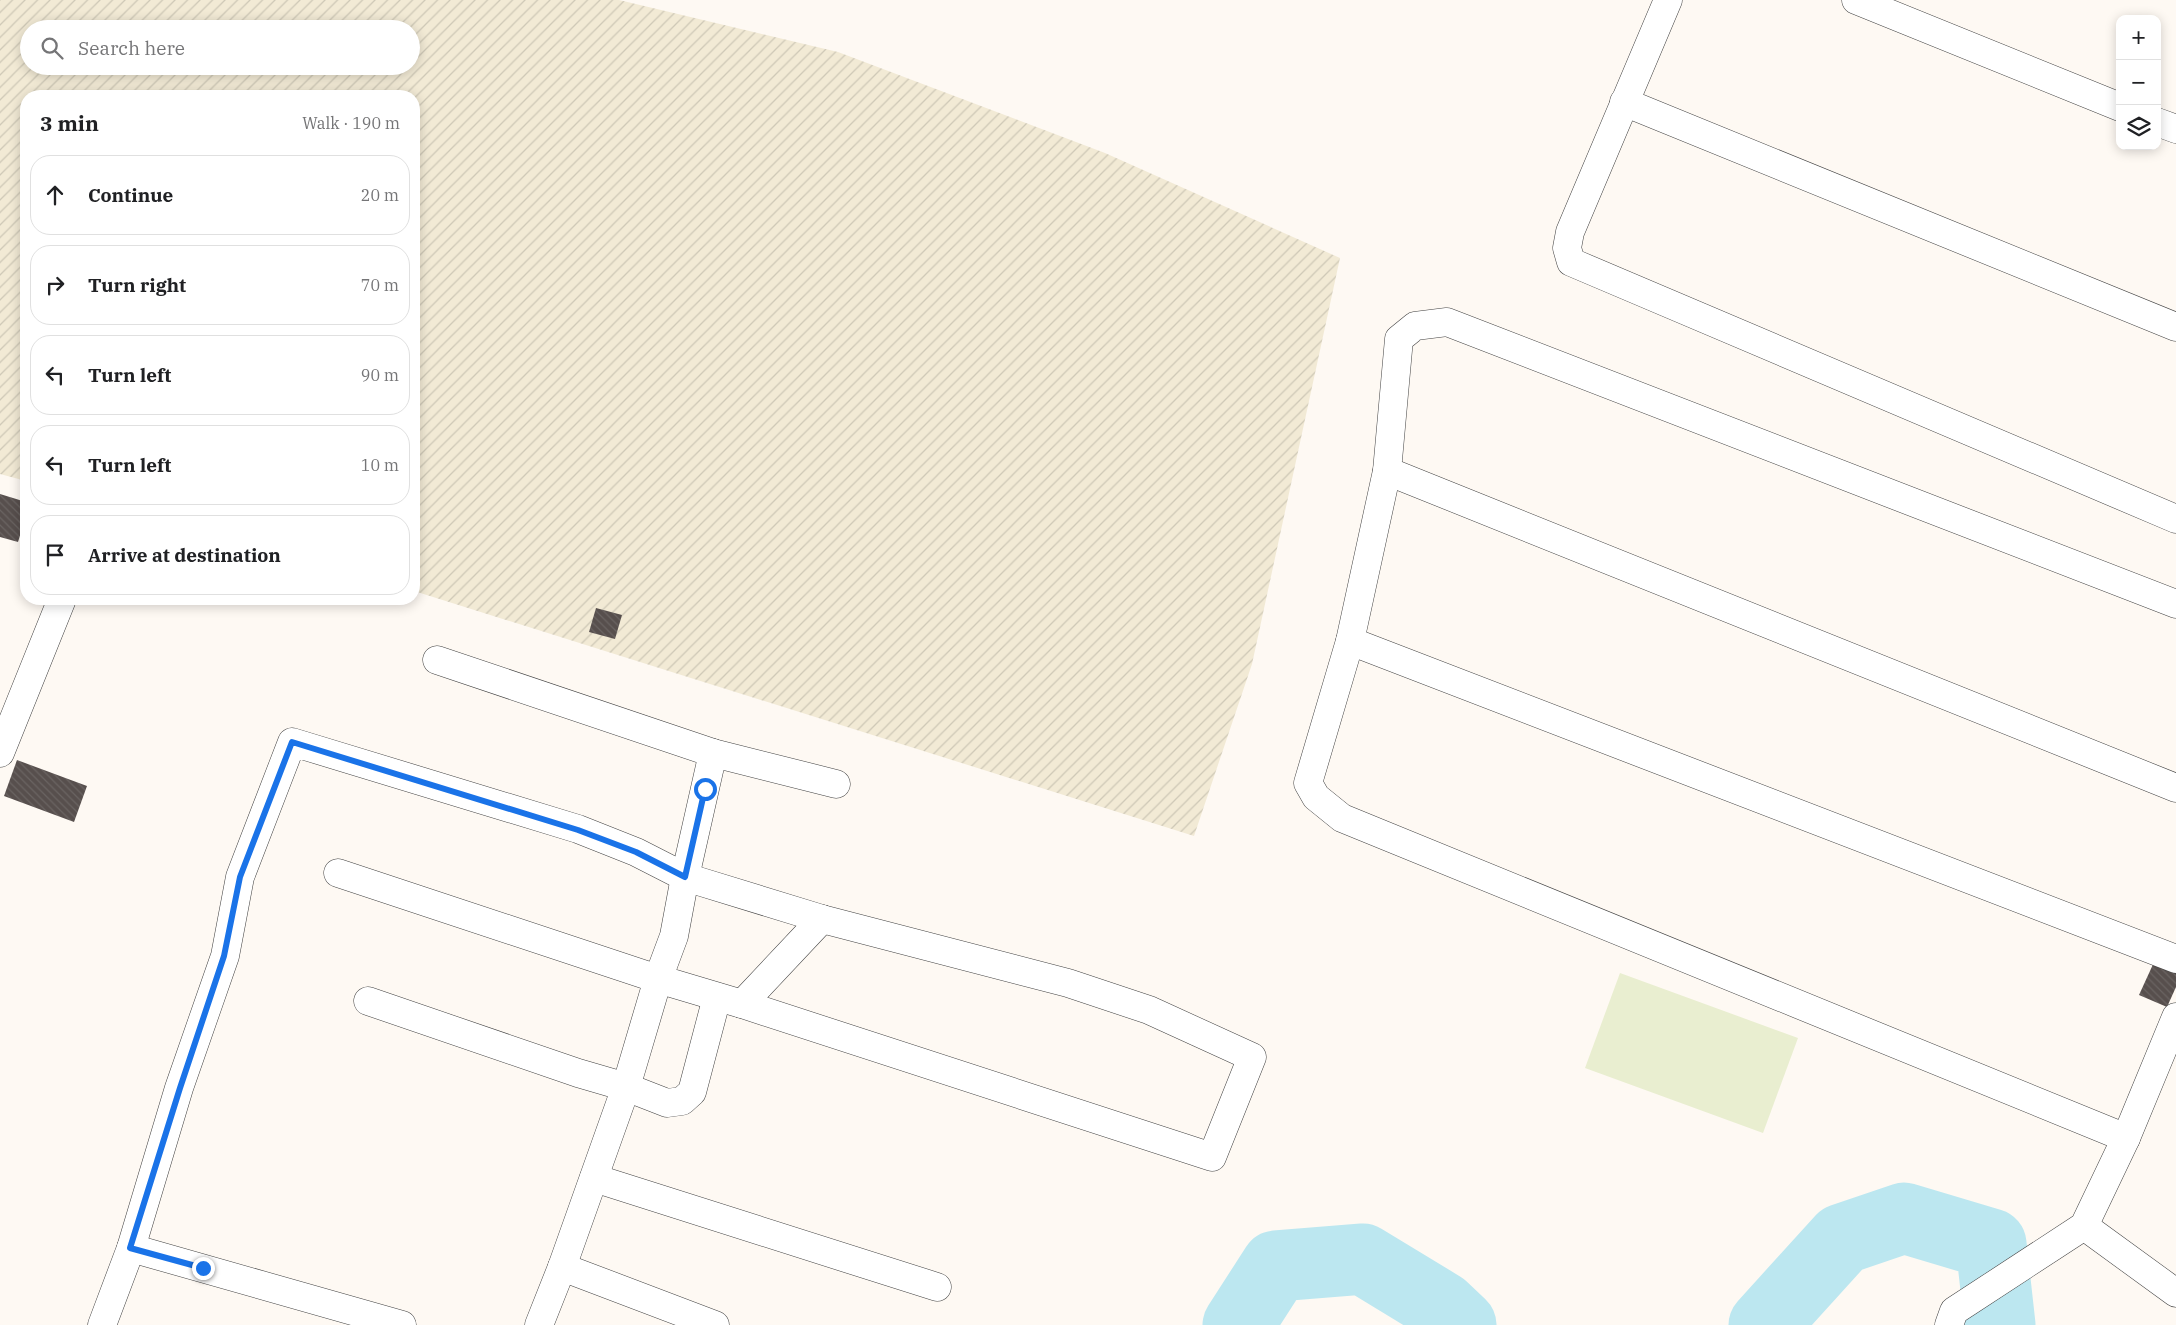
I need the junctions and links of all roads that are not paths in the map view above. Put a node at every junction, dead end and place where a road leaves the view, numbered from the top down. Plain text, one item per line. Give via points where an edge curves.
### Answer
1 (1668, 0) edge
2 (1856, 0) edge
3 (1624, 102) junction
4 (2116, 105) edge
5 (2161, 123) edge
6 (2176, 129) edge
7 (2176, 327) edge
8 (1387, 471) junction
9 (2176, 519) edge
10 (2176, 604) edge
11 (60, 605) edge
12 (1350, 641) junction
13 (438, 660) dead end
14 (0, 753) edge
15 (713, 753) junction
16 (836, 784) dead end
17 (2176, 788) edge
18 (338, 873) dead end
19 (685, 877) junction
20 (822, 918) junction
21 (2176, 959) edge
22 (658, 979) junction
23 (716, 997) junction
24 (368, 1001) dead end
25 (742, 1004) junction
26 (2176, 1017) edge
27 (626, 1087) junction
28 (2126, 1138) junction
29 (594, 1178) junction
30 (2077, 1230) junction
31 (130, 1248) junction
32 (562, 1267) junction
33 (937, 1287) dead end
34 (2176, 1293) edge
35 (1951, 1318) edge
36 (102, 1325) edge
37 (402, 1325) edge
38 (539, 1325) edge
39 (715, 1325) edge

1 - 3 street
2 - 4 street
3 - 7 street
3 - 9 street via 1570,232 1567,248 1571,262
5 - 6 street
8 - 10 street via 1399,339 1415,326 1447,322
8 - 12 street
8 - 17 street
11 - 14 street
12 - 21 street
12 - 28 street via 1308,783 1316,797 1335,813
13 - 15 street
15 - 16 street
15 - 19 street
18 - 22 street
19 - 20 street
19 - 22 street via 674,936
19 - 31 street via 636,852 578,830 292,742 240,877 224,956
20 - 25 street
20 - 25 street via 1086,989 1149,1010 1252,1057 1212,1157
22 - 23 street
22 - 27 street
23 - 25 street
23 - 27 street via 692,1092 682,1101 667,1103
24 - 27 street
26 - 28 street
27 - 29 street
28 - 30 street
29 - 32 street
29 - 33 street
30 - 34 street
30 - 35 street
31 - 36 street
31 - 37 street
32 - 38 street
32 - 39 street

